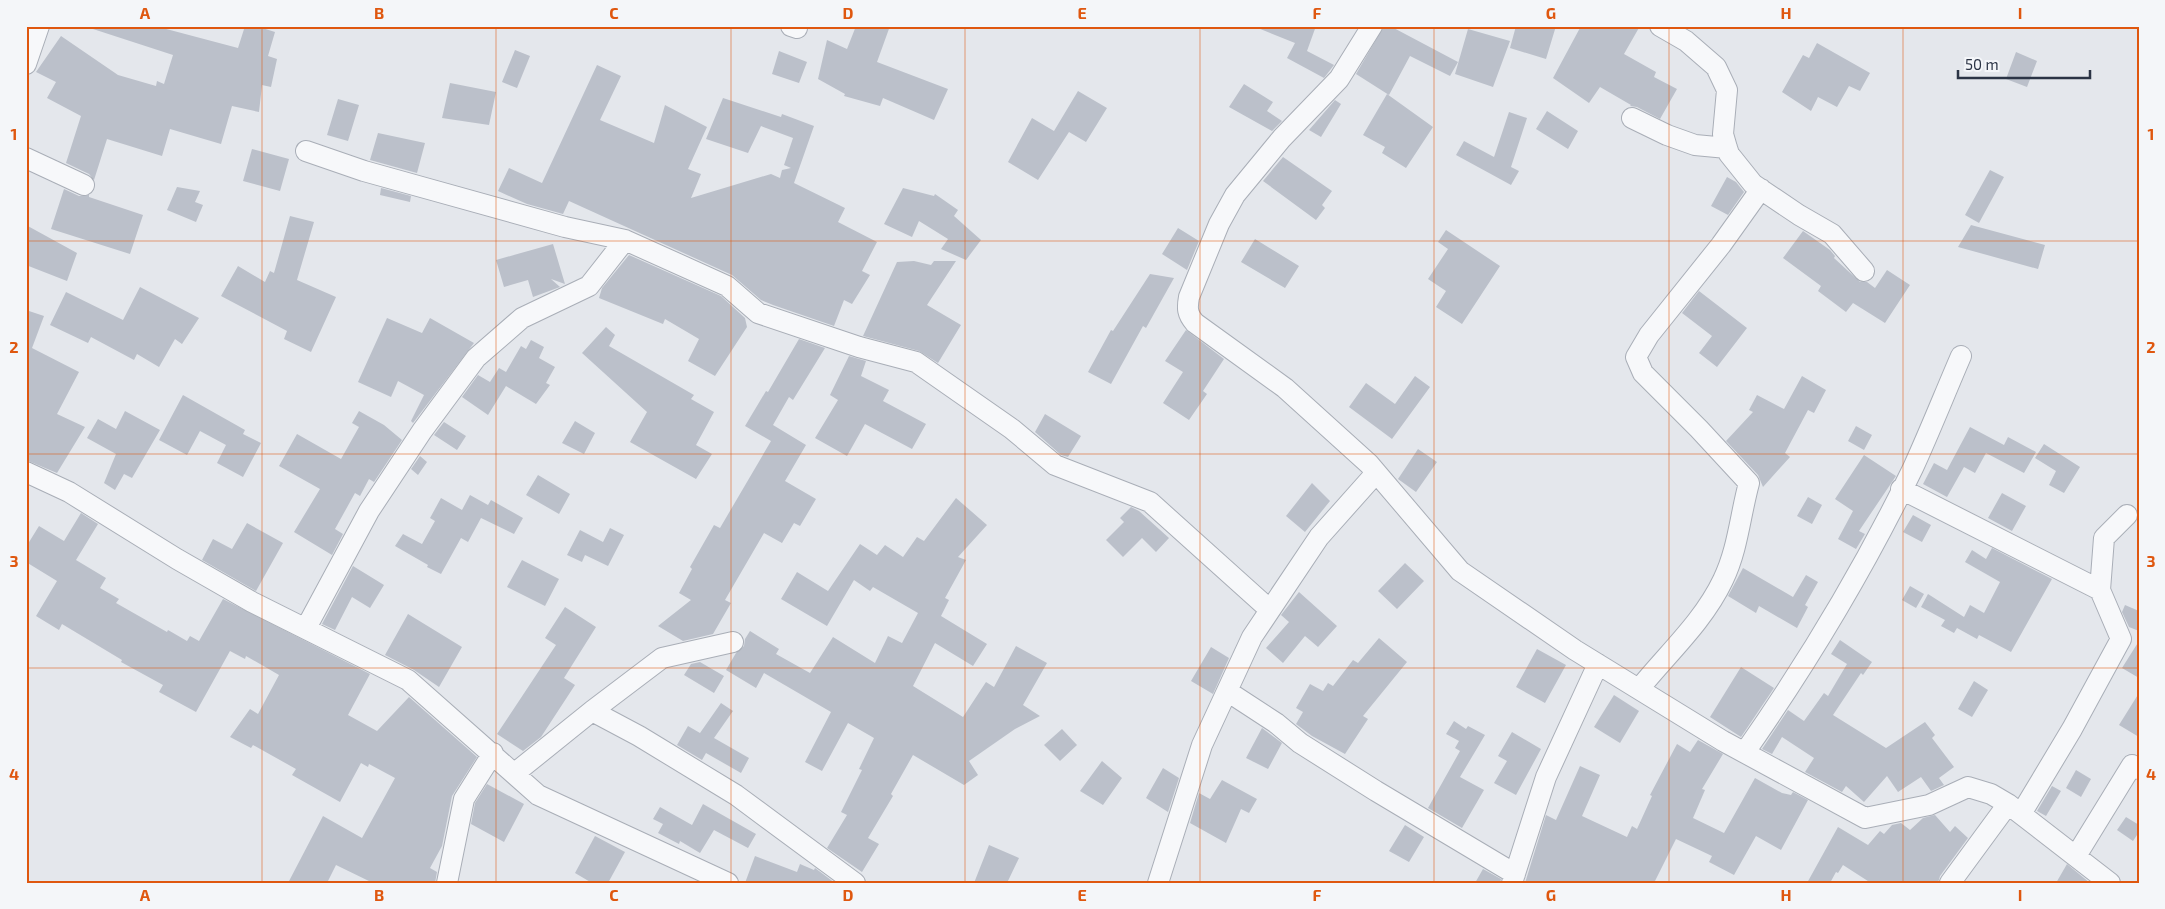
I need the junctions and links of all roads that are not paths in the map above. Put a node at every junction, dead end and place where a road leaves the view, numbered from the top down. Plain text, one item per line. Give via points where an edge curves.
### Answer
1 (39, 26) edge
2 (1372, 26) edge
3 (1660, 26) edge
4 (26, 64) edge
5 (1632, 118) dead end
6 (1726, 148) junction
7 (306, 151) dead end
8 (26, 158) edge
9 (84, 185) dead end
10 (1761, 189) junction
11 (625, 240) junction
12 (1864, 271) dead end
13 (1961, 356) dead end
14 (26, 472) edge
15 (1376, 472) junction
16 (1901, 489) junction
17 (2127, 515) dead end
18 (2100, 590) junction
19 (1269, 609) junction
20 (306, 628) junction
21 (733, 642) dead end
22 (1598, 664) junction
23 (1639, 689) junction
24 (1227, 691) junction
25 (592, 711) junction
26 (1745, 752) junction
27 (493, 753) junction
28 (2139, 769) edge
29 (515, 773) junction
30 (2014, 809) junction
31 (2076, 856) junction
32 (1514, 878) edge
33 (447, 883) edge
34 (728, 883) edge
35 (856, 883) edge
36 (1158, 883) edge
37 (1950, 883) edge
38 (2110, 883) edge

1 - 4 street
2 - 15 street via 1339,80 1282,138 1235,195 1219,224 1187,306 1189,316 1195,322 1286,388
3 - 6 street via 1686,41 1716,67 1727,90 1723,134
5 - 6 street via 1695,145
6 - 10 street via 1747,177
7 - 11 street via 364,171 565,227
8 - 9 street
10 - 12 street via 1832,234
10 - 23 street via 1636,357 1643,373 1749,483 1739,537 1724,579 1704,615
11 - 19 street via 727,286 758,313 859,347 916,362 1012,429 1055,464 1150,502
11 - 20 street via 588,286 522,318 476,358 369,511
13 - 16 street
14 - 20 street via 69,492 252,602
15 - 19 street via 1319,537
15 - 22 street via 1460,571
16 - 18 street
16 - 26 street via 1854,580 1786,694
17 - 18 street via 2104,538
18 - 30 street via 2121,639 2072,729
19 - 24 street
20 - 27 street via 408,680
21 - 25 street via 662,658
22 - 23 street
22 - 32 street via 1546,777
23 - 26 street
24 - 32 street via 1334,765
24 - 36 street via 1199,752
25 - 29 street
25 - 35 street via 728,790
26 - 30 street via 1864,818 1929,805 1968,787 1991,794
27 - 29 street
27 - 33 street via 464,800
28 - 31 street via 2132,765
29 - 34 street via 538,795
30 - 31 street
30 - 37 street
31 - 38 street

